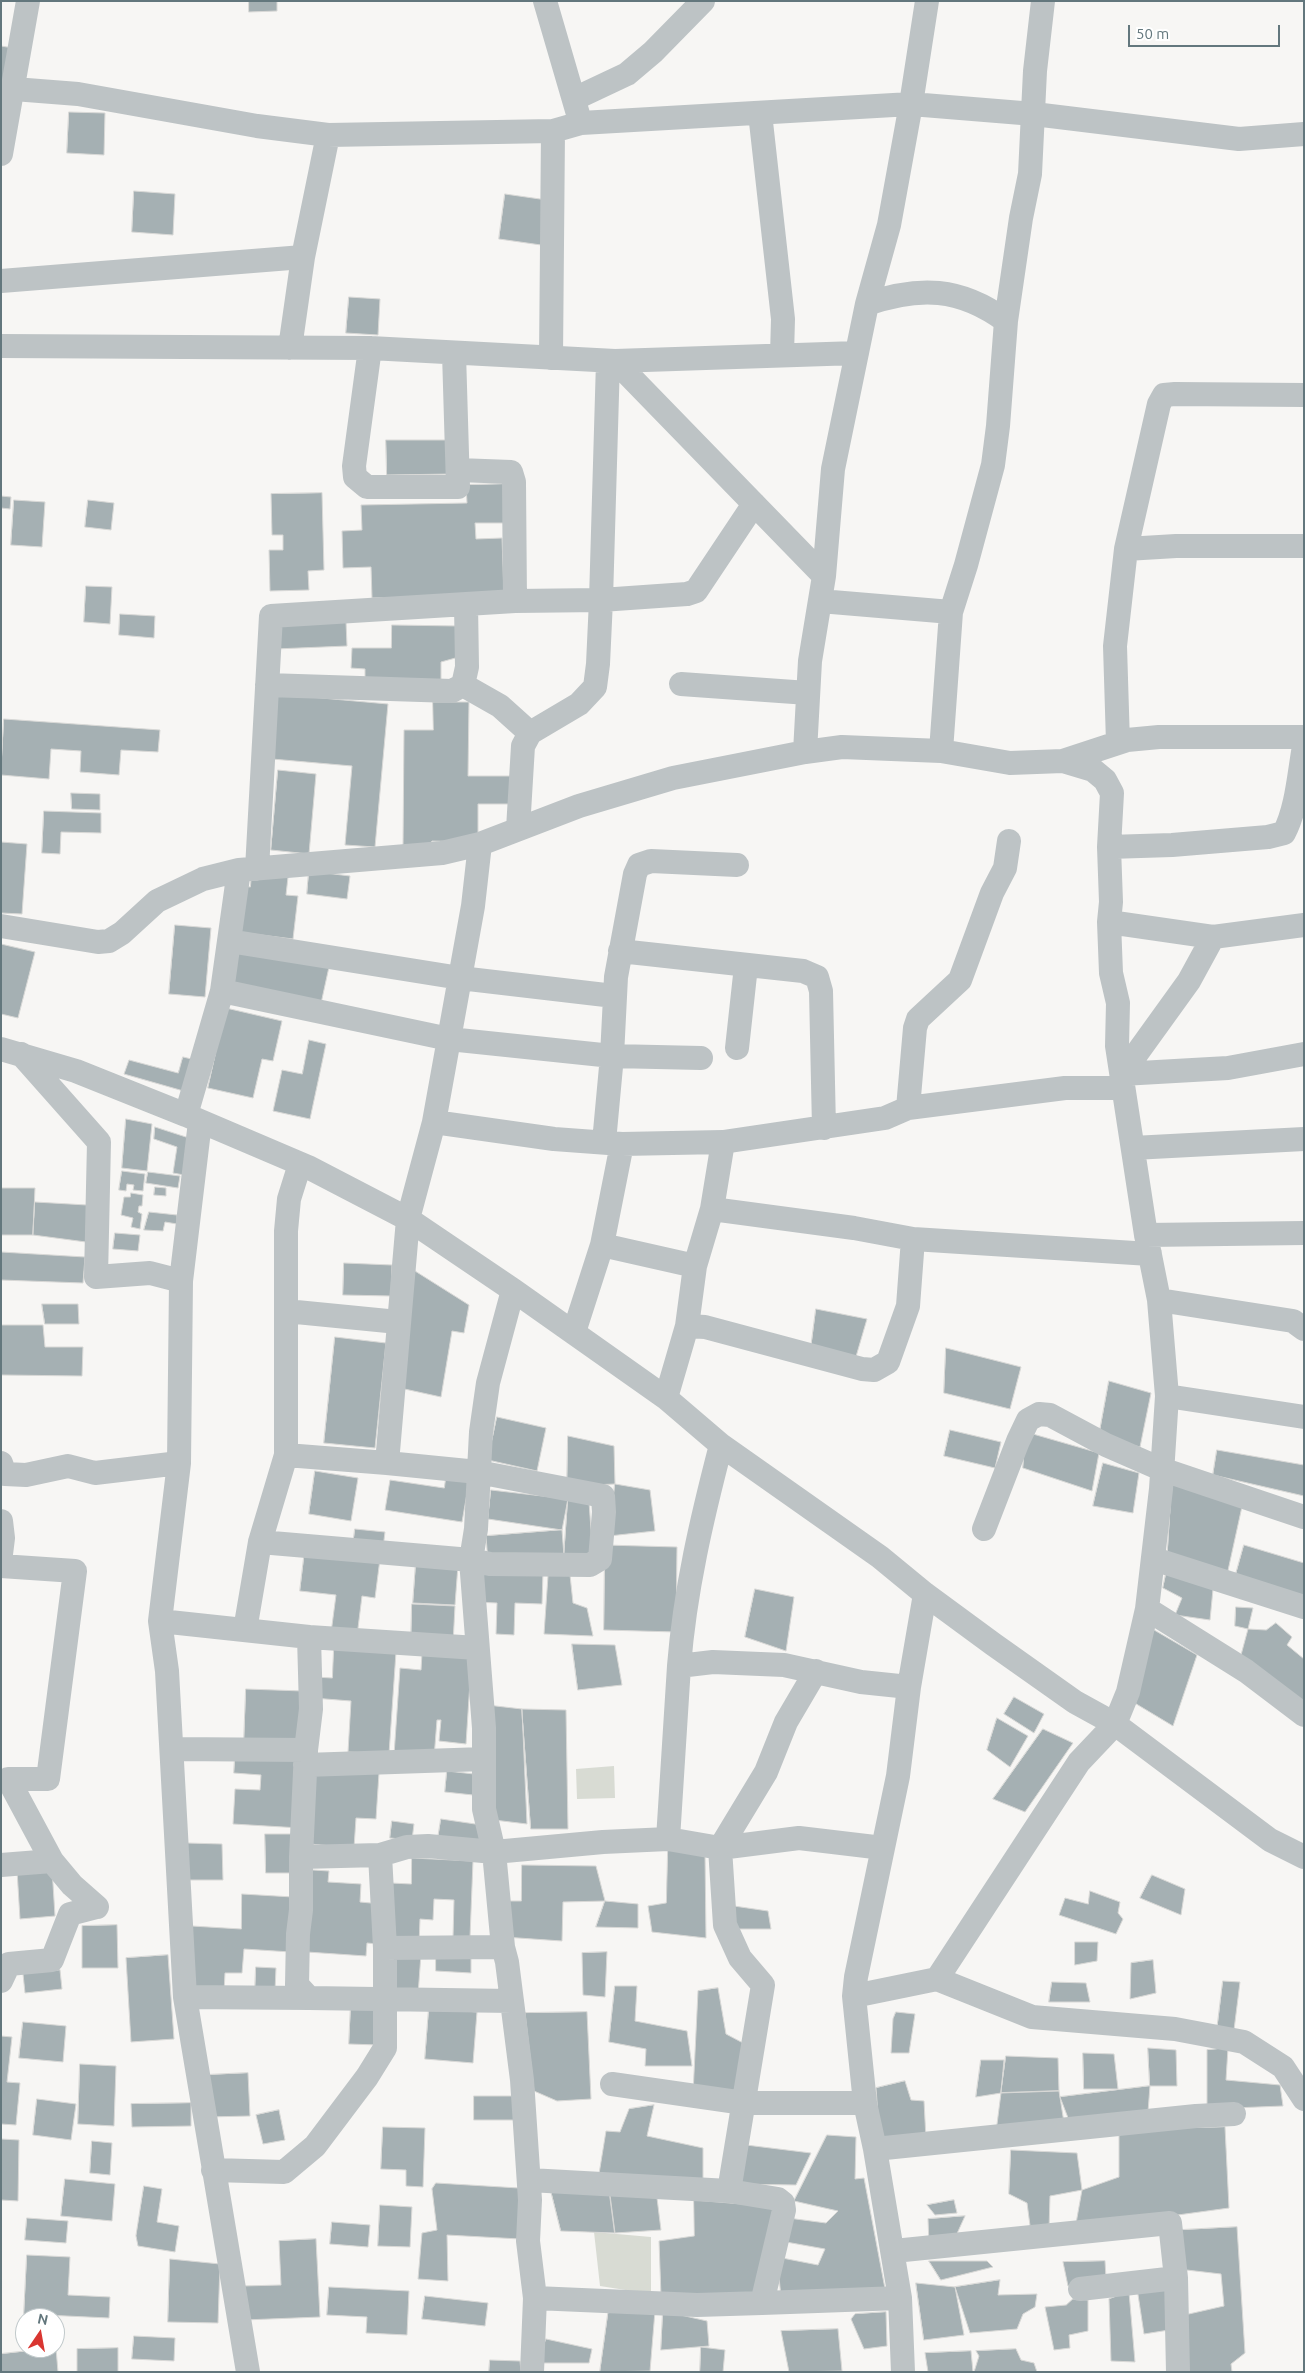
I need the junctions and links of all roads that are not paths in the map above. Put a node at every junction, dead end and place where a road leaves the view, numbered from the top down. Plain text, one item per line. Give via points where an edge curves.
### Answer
1 (545, 1) edge
2 (703, 1) edge
3 (927, 1) edge
4 (1043, 1) edge
5 (24, 2) edge
6 (14, 89) junction
7 (574, 99) junction
8 (911, 104) junction
9 (760, 112) junction
10 (1034, 114) junction
11 (581, 123) junction
12 (553, 131) junction
13 (1304, 134) edge
14 (328, 135) junction
15 (1, 154) edge
16 (303, 256) junction
17 (1, 281) edge
18 (867, 304) junction
19 (1006, 321) junction
20 (1, 346) edge
21 (290, 348) junction
22 (370, 348) junction
23 (454, 353) junction
24 (857, 353) junction
25 (782, 355) junction
26 (551, 358) junction
27 (611, 361) junction
28 (1304, 396) edge
29 (458, 470) junction
30 (754, 504) junction
31 (1304, 546) edge
32 (1126, 549) junction
33 (824, 576) junction
34 (601, 600) junction
35 (820, 600) junction
36 (515, 601) junction
37 (466, 604) junction
38 (951, 612) junction
39 (681, 684) dead end
40 (267, 685) junction
41 (463, 685) junction
42 (808, 692) junction
43 (530, 733) junction
44 (1304, 737) edge
45 (1118, 743) junction
46 (1304, 746) edge
47 (941, 751) junction
48 (805, 752) junction
49 (1063, 761) junction
50 (518, 828) junction
51 (1009, 841) dead end
52 (480, 844) junction
53 (1109, 848) junction
54 (738, 864) dead end
55 (248, 869) junction
56 (1109, 922) junction
57 (1304, 925) edge
58 (1, 926) edge
59 (1214, 937) junction
60 (229, 941) junction
61 (620, 951) junction
62 (746, 966) junction
63 (460, 978) junction
64 (222, 992) junction
65 (614, 996) junction
66 (449, 1039) junction
67 (737, 1048) dead end
68 (11, 1052) edge
69 (1304, 1054) edge
70 (612, 1056) junction
71 (701, 1058) dead end
72 (1123, 1081) junction
73 (908, 1108) junction
74 (193, 1118) junction
75 (434, 1122) junction
76 (824, 1128) junction
77 (1304, 1139) edge
78 (723, 1142) junction
79 (613, 1143) junction
80 (1133, 1148) junction
81 (300, 1164) junction
82 (712, 1209) junction
83 (408, 1219) junction
84 (1304, 1233) edge
85 (913, 1239) junction
86 (1148, 1244) junction
87 (602, 1245) junction
88 (696, 1266) junction
89 (181, 1281) junction
90 (514, 1290) junction
91 (1159, 1300) junction
92 (286, 1311) junction
93 (398, 1322) junction
94 (688, 1326) junction
95 (1304, 1329) edge
96 (574, 1332) junction
97 (1167, 1396) junction
98 (666, 1398) junction
99 (1304, 1416) edge
100 (721, 1445) junction
101 (286, 1454) junction
102 (1, 1463) edge
103 (387, 1463) junction
104 (180, 1464) junction
105 (1161, 1469) junction
106 (478, 1472) junction
107 (1304, 1517) edge
108 (1, 1521) edge
109 (984, 1529) dead end
110 (260, 1542) junction
111 (1, 1554) edge
112 (1154, 1559) junction
113 (471, 1560) junction
114 (1, 1566) edge
115 (925, 1594) junction
116 (1304, 1607) edge
117 (1147, 1608) junction
118 (160, 1621) junction
119 (245, 1630) junction
120 (309, 1637) junction
121 (477, 1648) junction
122 (679, 1666) junction
123 (816, 1671) junction
124 (909, 1688) junction
125 (1304, 1716) edge
126 (1115, 1724) junction
127 (172, 1749) junction
128 (306, 1758) junction
129 (484, 1759) junction
130 (5, 1779) edge
131 (668, 1840) junction
132 (720, 1848) junction
133 (883, 1848) junction
134 (494, 1852) junction
135 (380, 1855) junction
136 (300, 1857) junction
137 (1304, 1857) edge
138 (52, 1861) junction
139 (1, 1865) edge
140 (503, 1947) junction
141 (385, 1948) junction
142 (937, 1979) junction
143 (1, 1981) edge
144 (854, 1996) junction
145 (185, 1997) junction
146 (309, 1998) junction
147 (386, 2000) junction
148 (512, 2001) junction
149 (612, 2084) dead end
150 (1304, 2099) edge
151 (744, 2103) junction
152 (865, 2103) junction
153 (1234, 2114) dead end
154 (875, 2149) junction
155 (213, 2170) junction
156 (529, 2180) junction
157 (729, 2191) junction
158 (894, 2251) junction
159 (1176, 2278) junction
160 (1080, 2289) dead end
161 (535, 2298) junction
162 (900, 2298) junction
163 (762, 2303) junction
164 (248, 2372) edge
165 (532, 2372) edge
166 (539, 2372) edge
167 (903, 2372) edge
168 (1178, 2372) edge

1 - 7 street
2 - 7 street via 627,74
3 - 8 street
4 - 10 street
5 - 6 street
6 - 14 street via 78,94 257,126
6 - 15 street
7 - 11 street
8 - 9 street
8 - 10 street
8 - 18 street via 889,225
9 - 11 street
9 - 25 street via 784,319
10 - 13 street via 1239,139
10 - 19 street via 1030,174
11 - 12 street
12 - 14 street
12 - 26 street
14 - 16 street
16 - 17 street
16 - 21 street
18 - 19 street via 893,295 936,291 969,300
18 - 24 street
19 - 38 street via 993,465
20 - 21 street
21 - 22 street
22 - 23 street
22 - 29 street via 355,478 366,488 458,487
23 - 26 street
23 - 29 street
24 - 25 street
24 - 33 street via 833,469
25 - 27 street
26 - 27 street
27 - 30 street
27 - 34 street
28 - 32 street via 1164,395 1159,404
29 - 36 street via 511,472 514,482
30 - 33 street
30 - 34 street via 696,591
31 - 32 street
32 - 45 street via 1115,646
33 - 35 street
34 - 36 street
34 - 43 street via 595,687 579,704
35 - 38 street
35 - 42 street
36 - 37 street
37 - 40 street via 271,616
37 - 41 street via 467,667
38 - 47 street
39 - 42 street
40 - 41 street via 452,691
40 - 55 street
41 - 43 street via 500,706
42 - 48 street
43 - 50 street via 523,746
44 - 45 street via 1159,737
45 - 49 street
46 - 53 street via 1295,797 1284,833 1182,845
47 - 48 street via 842,747
47 - 49 street via 1010,763
48 - 50 street via 673,778
49 - 53 street via 1093,770 1105,780 1112,793
50 - 52 street
51 - 73 street via 1005,868 992,893 960,980 918,1019
52 - 55 street via 442,853
52 - 63 street
53 - 56 street via 1112,902
54 - 61 street via 651,861 639,866
55 - 58 street via 203,879 157,902 109,941 98,942
55 - 60 street
56 - 59 street
56 - 72 street via 1111,973 1118,1003 1117,1046
57 - 59 street
59 - 72 street
60 - 63 street
60 - 64 street
61 - 62 street
61 - 65 street
62 - 67 street
62 - 76 street via 803,971 817,977 821,991
63 - 65 street
63 - 66 street
64 - 66 street
64 - 74 street
65 - 70 street
66 - 70 street
66 - 75 street
68 - 74 street via 76,1070
68 - 89 street via 100,1142 96,1277 150,1273
69 - 72 street via 1228,1068
70 - 71 street
70 - 79 street
72 - 73 street
72 - 80 street
73 - 76 street via 885,1118
74 - 81 street
74 - 89 street
75 - 79 street via 554,1139
75 - 83 street
76 - 78 street
77 - 80 street
78 - 79 street
78 - 82 street
79 - 87 street
80 - 86 street
81 - 83 street
81 - 92 street via 289,1198
82 - 85 street
82 - 88 street
83 - 90 street
83 - 93 street
84 - 86 street
85 - 86 street
85 - 94 street via 908,1306 888,1362 874,1370 705,1327
86 - 91 street
87 - 88 street
87 - 96 street
88 - 94 street
89 - 104 street
90 - 96 street
90 - 106 street via 488,1383
91 - 95 street via 1293,1321
91 - 97 street
92 - 93 street
92 - 101 street
93 - 103 street
94 - 98 street
96 - 98 street
97 - 99 street
97 - 105 street
98 - 100 street
100 - 115 street via 880,1557
100 - 122 street via 688,1591
101 - 103 street
101 - 110 street
102 - 104 street via 5,1474 26,1475 68,1466 95,1473
103 - 106 street
104 - 118 street
105 - 107 street
105 - 109 street via 1050,1415 1039,1414 1028,1420 1021,1434
105 - 112 street
106 - 113 street via 476,1529
106 - 113 street via 603,1496 604,1512 600,1559 590,1565 490,1564
108 - 111 street
110 - 113 street
110 - 119 street
112 - 116 street
112 - 117 street
113 - 121 street
114 - 130 street via 75,1571 48,1779
115 - 124 street
115 - 126 street via 1075,1702
117 - 125 street via 1246,1671
117 - 126 street via 1128,1692
118 - 119 street
118 - 127 street
119 - 120 street
120 - 121 street
120 - 128 street via 311,1709
121 - 129 street
122 - 123 street via 713,1662 784,1665
122 - 131 street
123 - 124 street via 861,1682
123 - 132 street via 786,1722 766,1772
124 - 133 street via 898,1776
126 - 137 street via 1270,1840
126 - 142 street via 1079,1762
127 - 128 street
127 - 145 street
128 - 129 street
128 - 136 street
129 - 134 street via 484,1809
130 - 138 street
131 - 132 street
131 - 134 street
132 - 133 street via 799,1838
132 - 151 street via 725,1925 740,1958 763,1985
133 - 144 street
134 - 135 street via 428,1846 407,1847
134 - 140 street
135 - 136 street
135 - 141 street
136 - 146 street via 297,1985
138 - 139 street
138 - 143 street via 97,1907 70,1914 52,1960 9,1964
140 - 141 street
140 - 148 street
141 - 147 street
142 - 144 street
142 - 150 street via 1032,2017 1175,2029 1244,2042 1283,2067
144 - 152 street
145 - 146 street
145 - 155 street
146 - 147 street
147 - 148 street
147 - 155 street via 385,2048 315,2146 284,2172
148 - 156 street
149 - 151 street
151 - 152 street
151 - 157 street
152 - 154 street
153 - 154 street
154 - 158 street
155 - 164 street
156 - 157 street
156 - 161 street via 528,2241
157 - 163 street via 778,2199 783,2203
158 - 159 street via 1170,2223
158 - 162 street
159 - 160 street
159 - 168 street
161 - 163 street via 697,2305
161 - 165 street
162 - 163 street
162 - 167 street
165 - 166 street

